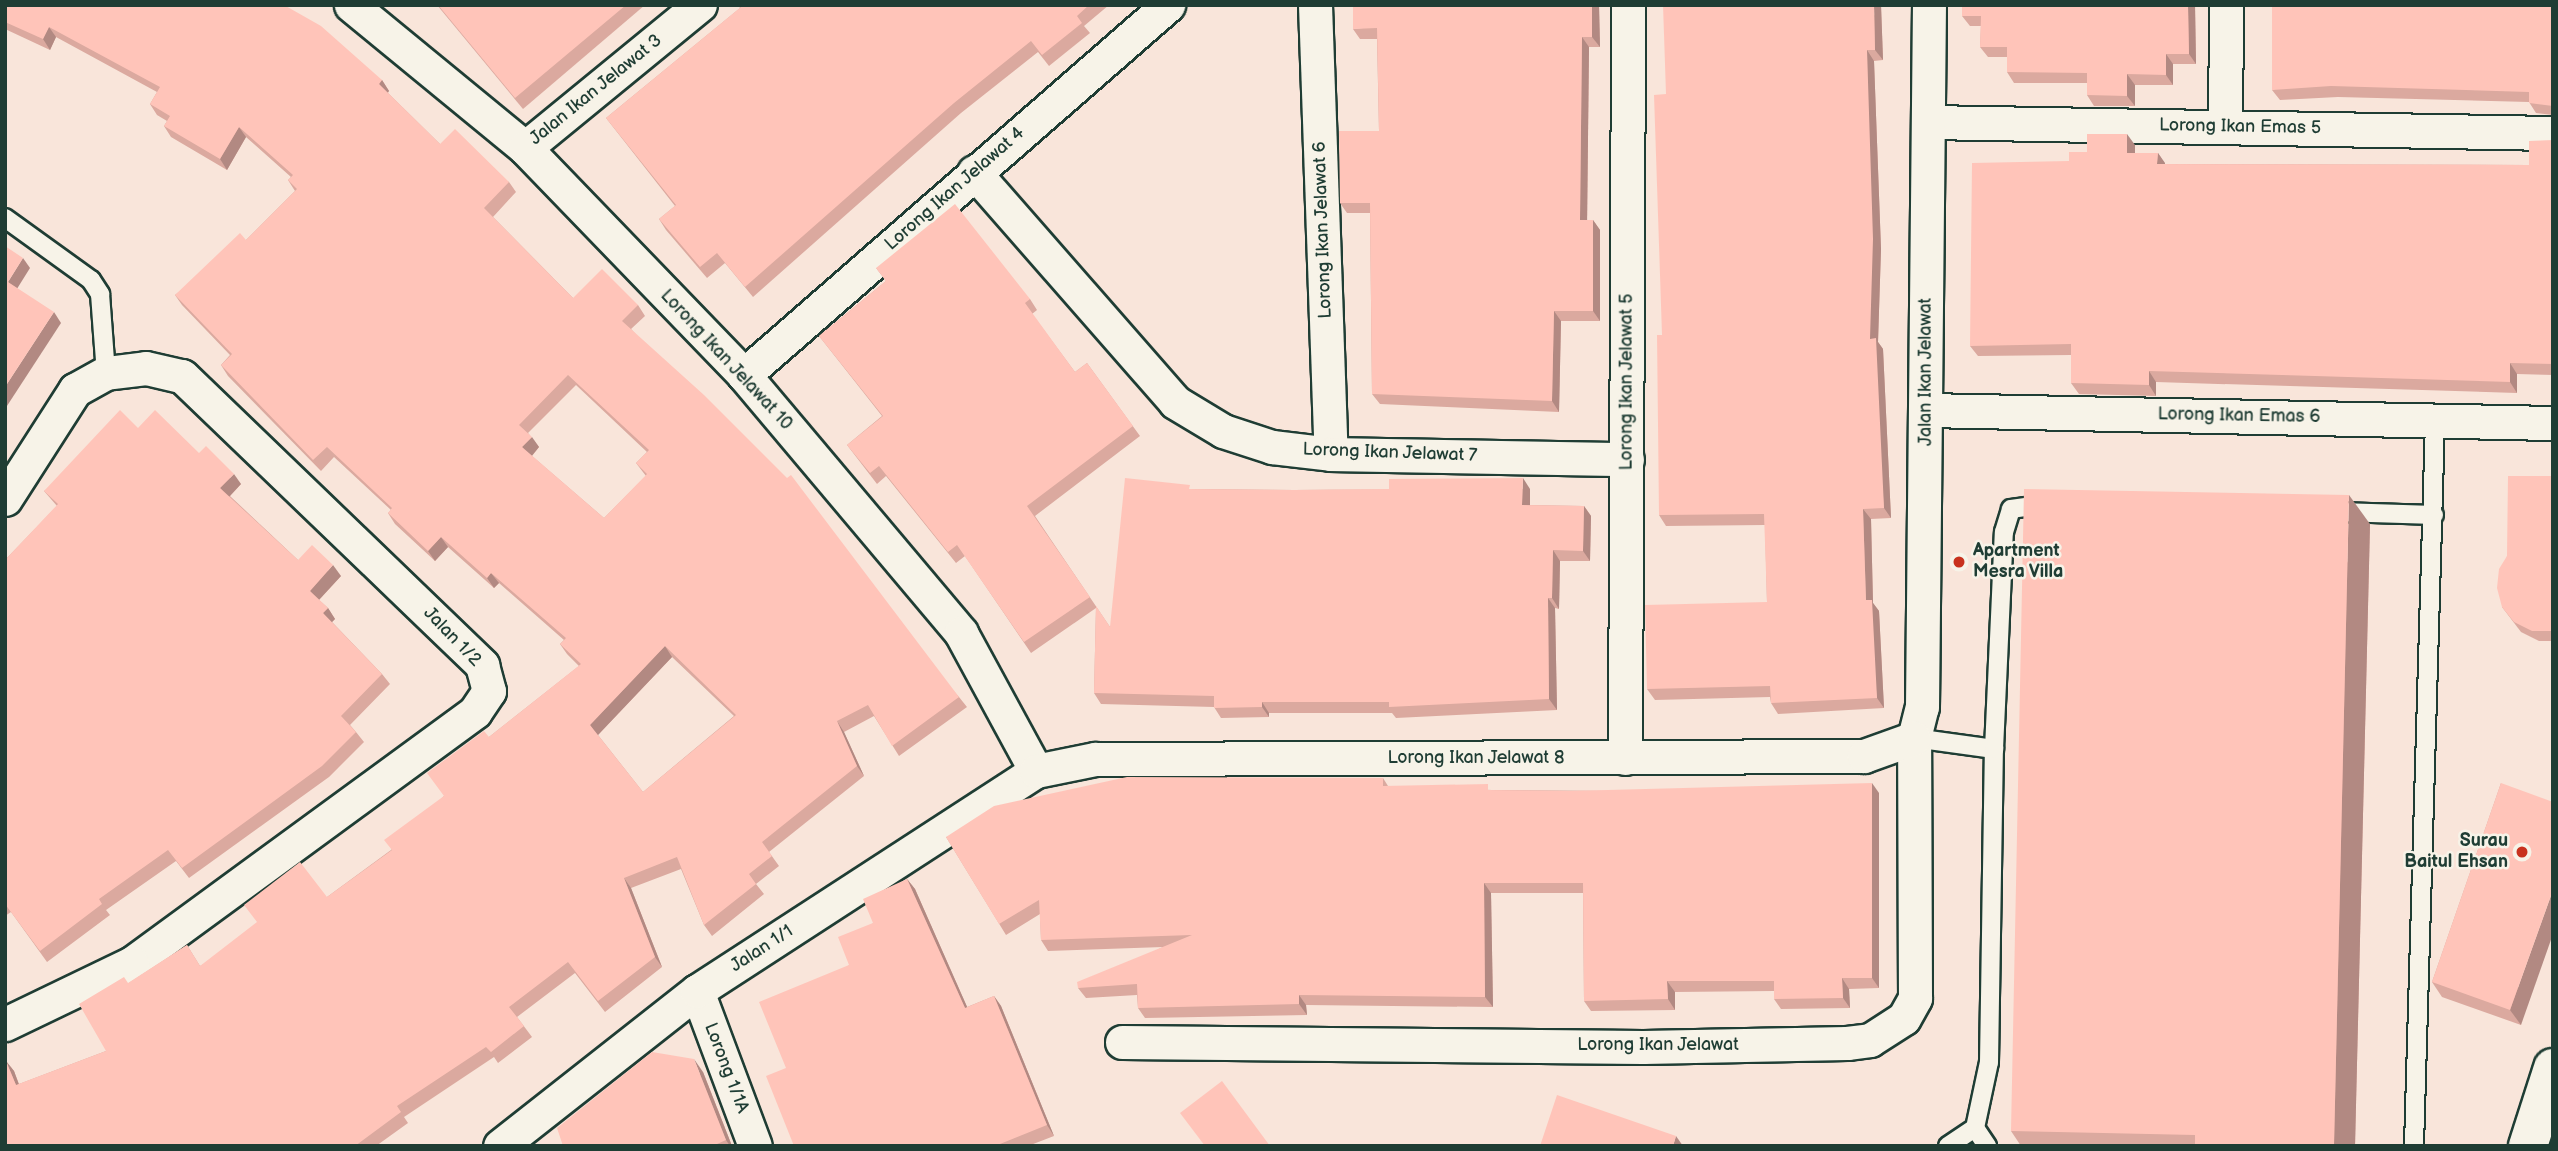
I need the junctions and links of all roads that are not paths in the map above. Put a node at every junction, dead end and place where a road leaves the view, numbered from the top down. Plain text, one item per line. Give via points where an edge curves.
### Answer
1 (351, 5) edge
2 (700, 5) edge
3 (1168, 5) edge
4 (1315, 5) edge
5 (1628, 5) edge
6 (1928, 5) edge
7 (2226, 5) edge
8 (1928, 122) junction
9 (2225, 127) junction
10 (2553, 133) edge
11 (525, 148) junction
12 (974, 172) junction
13 (5, 218) edge
14 (106, 373) junction
15 (744, 375) junction
16 (1926, 410) junction
17 (2435, 420) junction
18 (2553, 423) edge
19 (1331, 454) junction
20 (1627, 459) junction
21 (5, 499) edge
22 (2064, 504) edge
23 (2324, 512) edge
24 (2434, 514) junction
25 (1914, 738) junction
26 (1993, 749) junction
27 (1625, 758) junction
28 (1036, 771) junction
29 (697, 991) junction
30 (5, 1024) edge
31 (1122, 1042) dead end
32 (2553, 1068) edge
33 (1975, 1128) junction
34 (500, 1146) edge
35 (755, 1146) edge
36 (1948, 1146) edge
37 (1987, 1146) edge
38 (2414, 1146) edge
39 (2528, 1146) edge

1 - 11 street, Lorong Ikan Jelawat 10
2 - 11 street, Jalan Ikan Jelawat 3
3 - 12 street, Lorong Ikan Jelawat 4
4 - 19 street, Lorong Ikan Jelawat 6
5 - 20 street, Lorong Ikan Jelawat 5
6 - 8 street, Jalan Ikan Jelawat
7 - 9 street
8 - 9 street, Lorong Ikan Emas 5
8 - 16 street, Jalan Ikan Jelawat
9 - 10 street, Lorong Ikan Emas 5
11 - 15 street, Lorong Ikan Jelawat 10
12 - 15 street, Lorong Ikan Jelawat 4
12 - 19 street, Lorong Ikan Jelawat 7 via 1175,402 1223,431 1272,447
13 - 14 lane via 95,287
14 - 21 street, Jalan 1/2 via 75,390
14 - 30 street, Jalan 1/2 via 146,368 182,376 482,665 489,691 475,712 132,963
15 - 28 street, Lorong Ikan Jelawat 10 via 961,633
16 - 17 street, Lorong Ikan Emas 6
16 - 25 street, Jalan Ikan Jelawat via 1922,707
17 - 18 street, Lorong Ikan Emas 6
17 - 24 lane
19 - 20 street, Lorong Ikan Jelawat 7
20 - 27 street, Lorong Ikan Jelawat 5
22 - 26 lane via 2011,509 2004,532
23 - 24 lane
24 - 38 lane
25 - 26 lane
25 - 27 street, Lorong Ikan Jelawat 8 via 1864,756
25 - 31 street, Lorong Ikan Jelawat via 1916,998 1904,1018 1870,1040 1643,1047
26 - 33 lane via 1989,1062
27 - 28 street, Lorong Ikan Jelawat 8 via 1095,759
28 - 29 street, Jalan 1/1
29 - 34 street, Jalan 1/1
29 - 35 street, Lorong 1/1A
32 - 39 street
33 - 36 lane
33 - 37 lane

